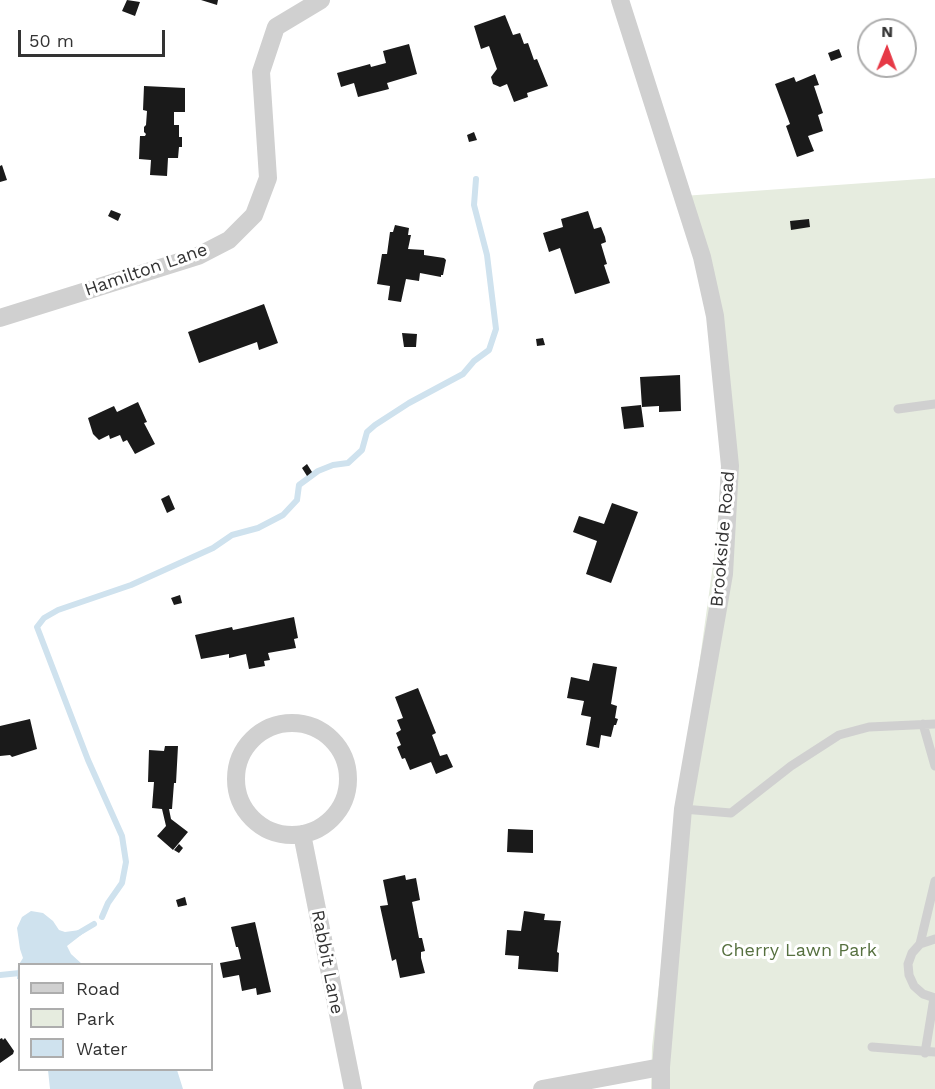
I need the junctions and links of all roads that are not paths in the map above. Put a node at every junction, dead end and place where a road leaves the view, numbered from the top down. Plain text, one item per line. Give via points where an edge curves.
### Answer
1 (321, 0) edge
2 (620, 0) edge
3 (0, 318) edge
4 (935, 404) edge
5 (898, 409) dead end
6 (923, 724) junction
7 (935, 724) edge
8 (935, 766) edge
9 (683, 810) junction
10 (302, 834) junction
11 (935, 881) edge
12 (935, 939) edge
13 (920, 944) junction
14 (934, 998) edge
15 (872, 1047) dead end
16 (930, 1053) edge
17 (661, 1067) junction
18 (353, 1089) edge
19 (542, 1089) edge
20 (661, 1089) edge

1 - 3 street, Hamilton Lane via 276,27 261,72 268,178 254,215 229,240 198,256
2 - 9 street, Brookside Road via 702,257 715,315 730,466 724,574
4 - 5 lane
6 - 7 lane
6 - 8 lane
6 - 9 lane via 869,727 838,735 791,765 731,813
9 - 17 street, Brookside Road
10 - 10 street via 319,829 334,817 349,785 348,767 330,736 314,726 297,722 279,724 262,730 249,741 235,773 236,791 242,807 268,830
10 - 18 street, Rabbit Lane
11 - 13 lane
12 - 13 lane
13 - 14 lane via 908,964 909,975 914,986
14 - 16 lane
15 - 16 lane
17 - 19 street
17 - 20 street, Brookside Road

